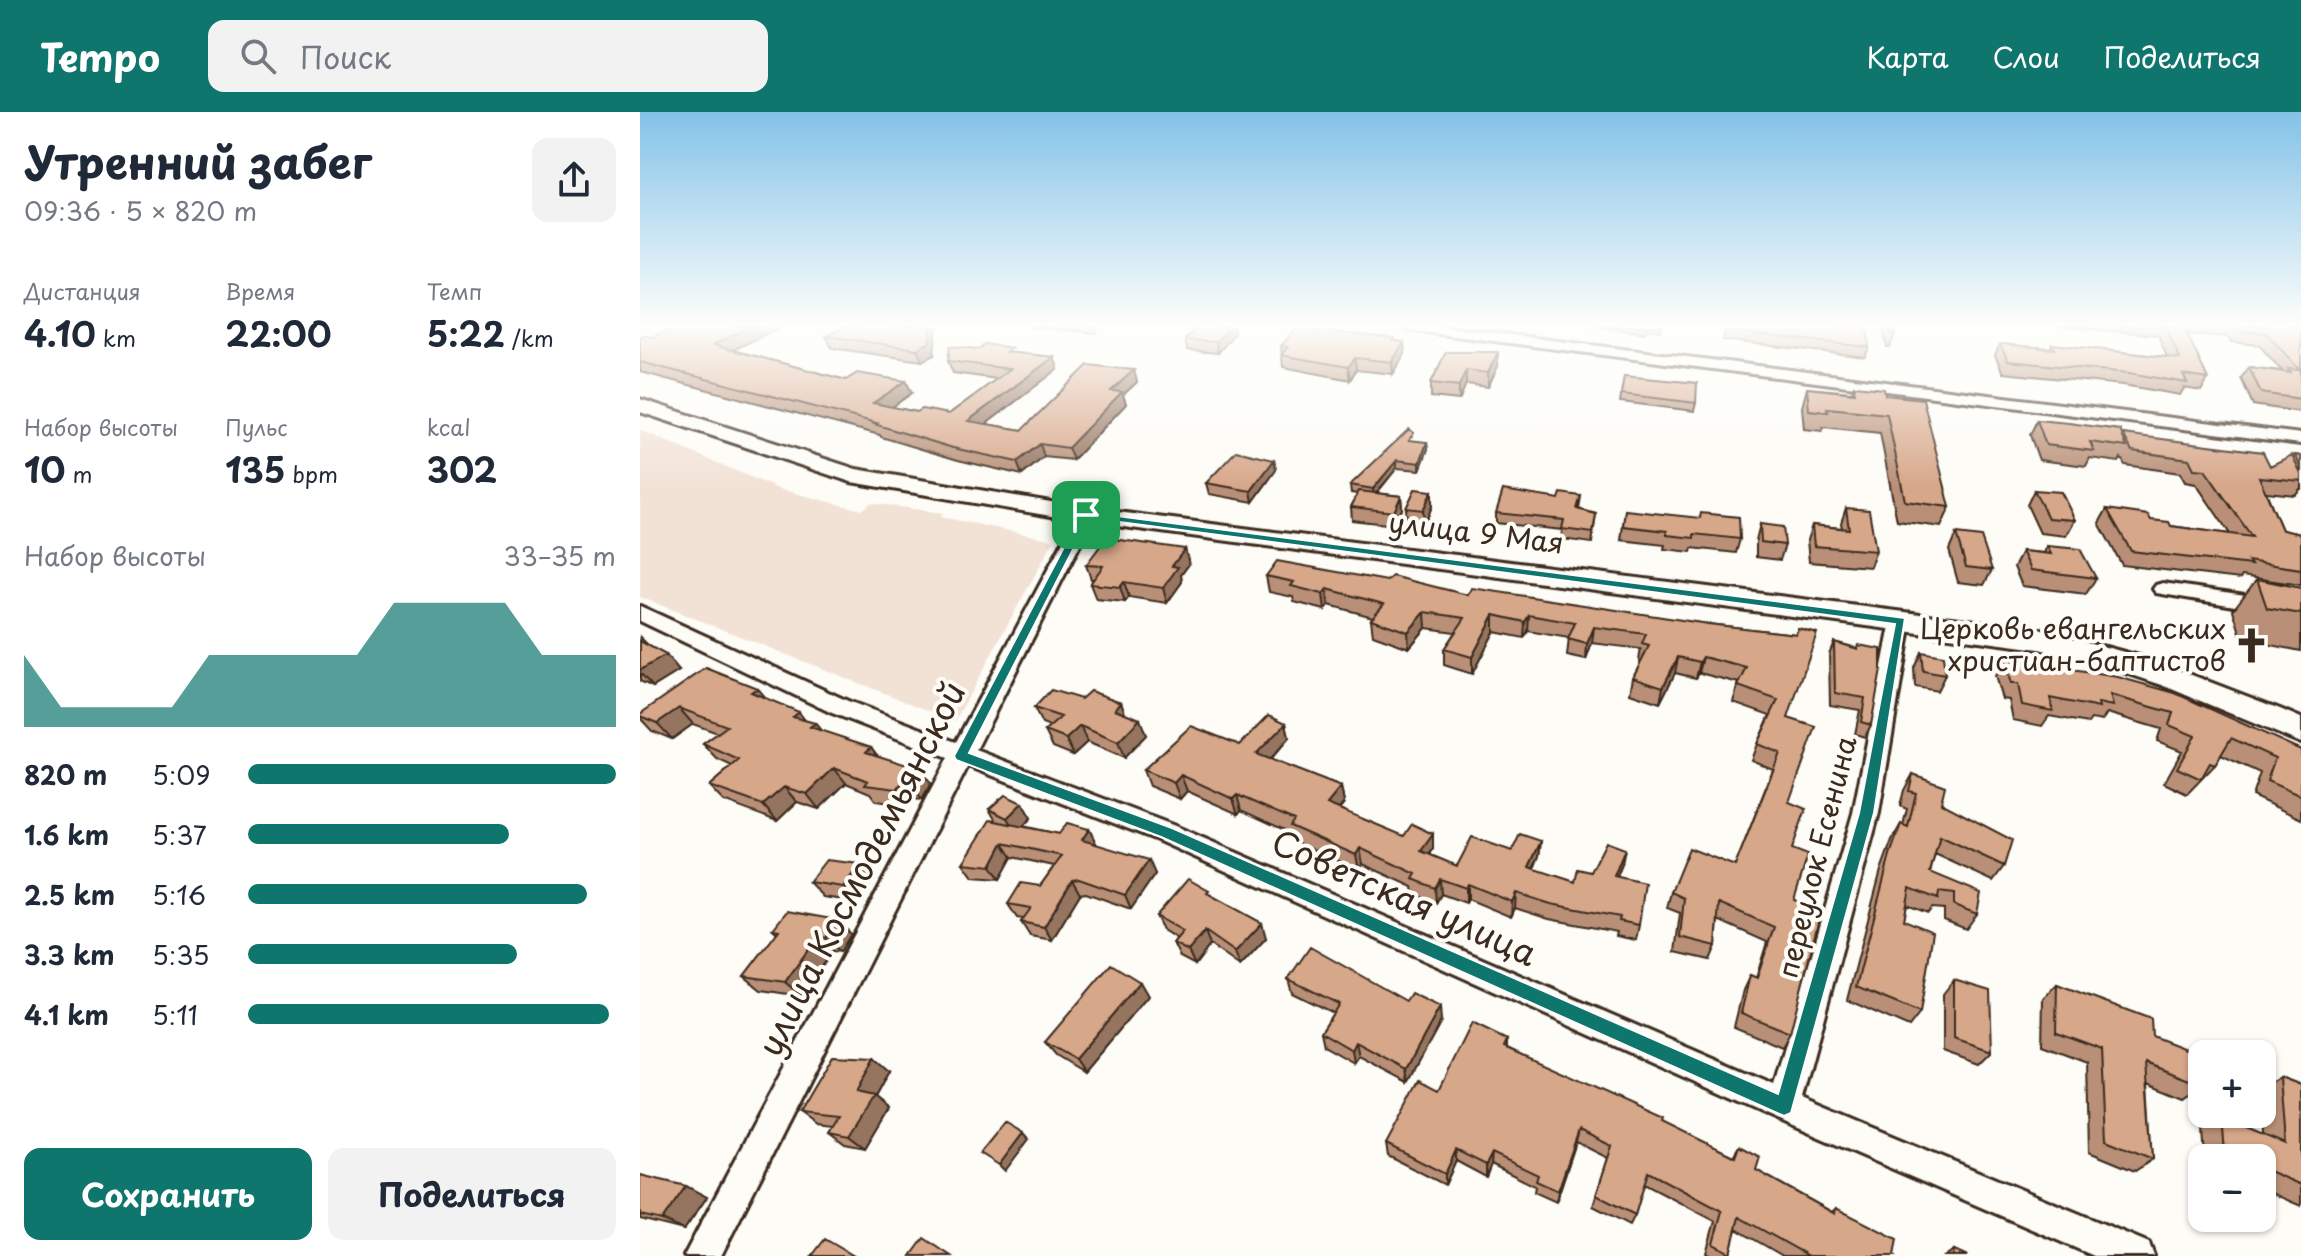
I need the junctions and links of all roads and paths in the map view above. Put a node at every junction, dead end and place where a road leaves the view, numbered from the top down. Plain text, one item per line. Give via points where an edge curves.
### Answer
1 (1830, 379) edge
2 (640, 405) edge
3 (2301, 439) edge
4 (1086, 515) junction
5 (2163, 589) dead end
6 (2301, 610) edge
7 (640, 613) edge
8 (1901, 621) junction
9 (2301, 731) edge
10 (961, 756) junction
11 (1784, 1106) junction
12 (702, 1256) edge
13 (2136, 1256) edge

1 - 3 street
2 - 4 street, улица 9 Мая via 851,475
4 - 8 street, улица 9 Мая
4 - 10 street, улица Космодемьянской
5 - 6 street
7 - 10 street, Советская улица via 840,707
8 - 9 street, улица 9 Мая via 2109,654 2183,679
8 - 11 street, переулок Есенина via 1866,813
10 - 11 street, Советская улица via 1166,833
10 - 12 street, улица Космодемьянской
11 - 13 street, Советская улица

